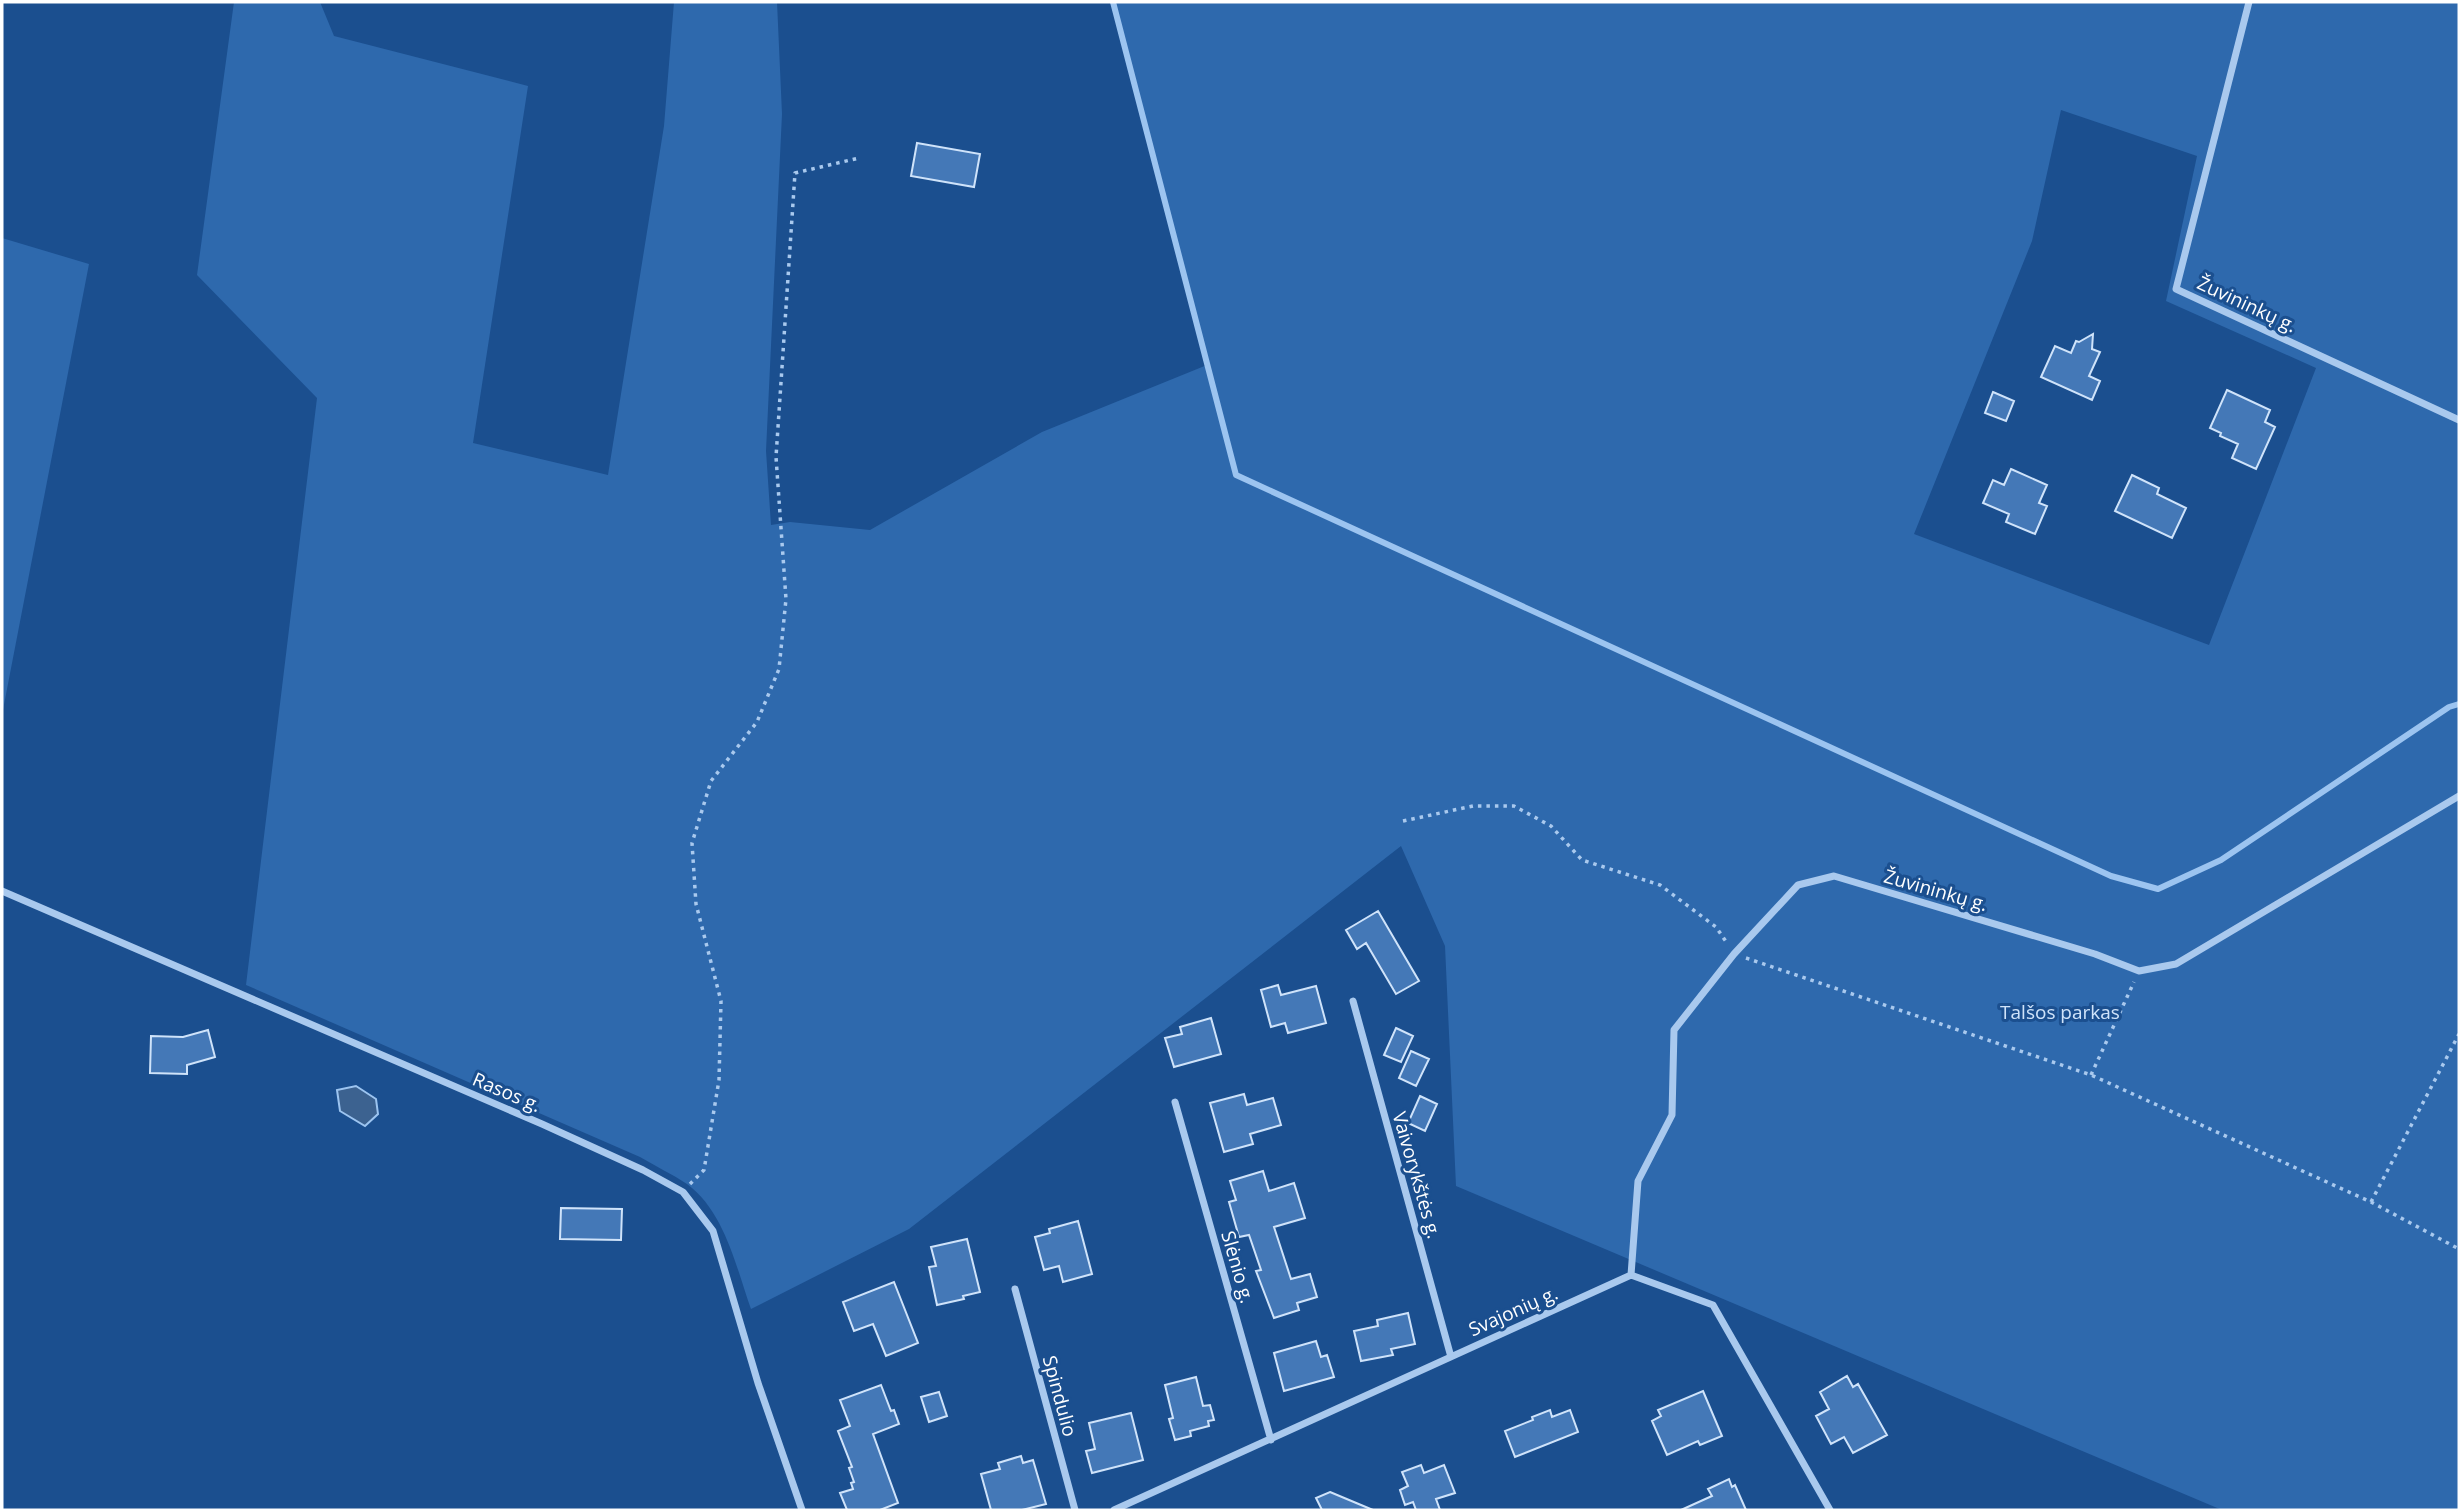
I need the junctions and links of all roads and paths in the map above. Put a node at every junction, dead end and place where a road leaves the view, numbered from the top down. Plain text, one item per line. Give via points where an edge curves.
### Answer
1 (2249, 2) edge
2 (859, 158) dead end
3 (2459, 420) edge
4 (2459, 796) edge
5 (1403, 821) dead end
6 (2, 891) edge
7 (1734, 954) junction
8 (2139, 971) junction
9 (1353, 1001) dead end
10 (2459, 1034) edge
11 (2091, 1075) junction
12 (1175, 1102) dead end
13 (682, 1192) junction
14 (2371, 1202) junction
15 (2459, 1249) edge
16 (1631, 1275) junction
17 (1015, 1289) dead end
18 (1451, 1357) junction
19 (1271, 1440) junction
20 (802, 1510) edge
21 (1076, 1510) edge
22 (1114, 1510) edge
23 (1830, 1510) edge

1 - 3 street, Žuvininkų g. via 2176,289
2 - 13 path via 795,173 776,457 786,599 779,669 757,722 710,781 692,843 696,904 721,1001 719,1080 704,1170
4 - 8 street via 2176,964
5 - 7 path via 1473,806 1514,806 1550,826 1583,860 1660,885 1716,927
6 - 13 street, Rasos g. via 542,1124
7 - 8 street, Žuvininkų g. via 1798,885 1834,876
7 - 11 path
7 - 16 street, Žuvininkų g. via 1674,1030 1672,1115 1638,1181
8 - 11 path
9 - 18 street, Vaivorykštės g.
10 - 14 path
11 - 14 path
12 - 19 street, Slėnio g.
13 - 20 street, Rasos g. via 713,1231
14 - 15 path
16 - 18 street, Svajonių g.
16 - 23 street via 1713,1305
17 - 21 street, Spindulio
18 - 19 street, Svajonių g.
19 - 22 street, Svajonių g.

